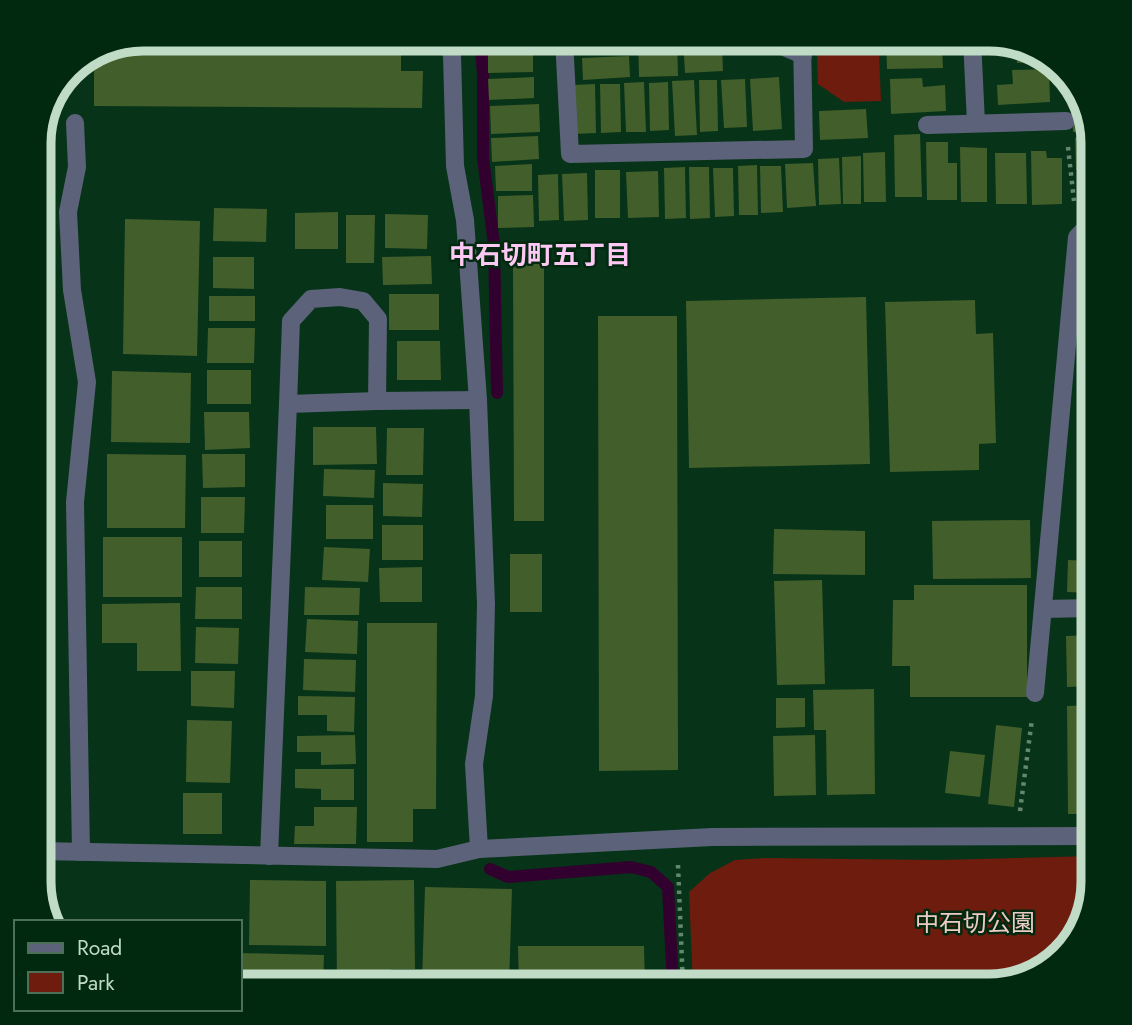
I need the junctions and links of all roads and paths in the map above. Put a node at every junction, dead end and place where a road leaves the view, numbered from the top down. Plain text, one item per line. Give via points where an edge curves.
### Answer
1 (451, 51) edge
2 (565, 51) edge
3 (802, 51) edge
4 (973, 51) edge
5 (1065, 91) edge
6 (1066, 121) junction
7 (75, 123) dead end
8 (976, 123) junction
9 (927, 125) dead end
10 (1081, 233) edge
11 (1077, 237) junction
12 (478, 400) junction
13 (377, 401) junction
14 (288, 404) junction
15 (1081, 608) edge
16 (1043, 609) junction
17 (1035, 693) joint
18 (1081, 835) edge
19 (1017, 836) junction
20 (677, 839) junction
21 (479, 849) junction
22 (51, 851) edge
23 (81, 852) junction
24 (269, 856) junction
25 (683, 974) edge

1 - 12 street via 455,166 464,219
2 - 3 street via 570,154 804,149
4 - 8 street
5 - 6 path
6 - 8 street
6 - 11 path
7 - 23 street via 77,167 68,212 72,290 87,382 75,502
8 - 9 street
10 - 11 street
11 - 16 street
12 - 13 street
12 - 21 street via 486,604 484,696 474,764
13 - 14 street
13 - 14 street via 378,319 363,301 340,297 311,299 291,321
14 - 24 street
15 - 16 street
16 - 17 street
17 - 19 path
18 - 19 street
19 - 20 street
20 - 21 street
20 - 25 path
21 - 24 street via 437,859
22 - 23 street
23 - 24 street

